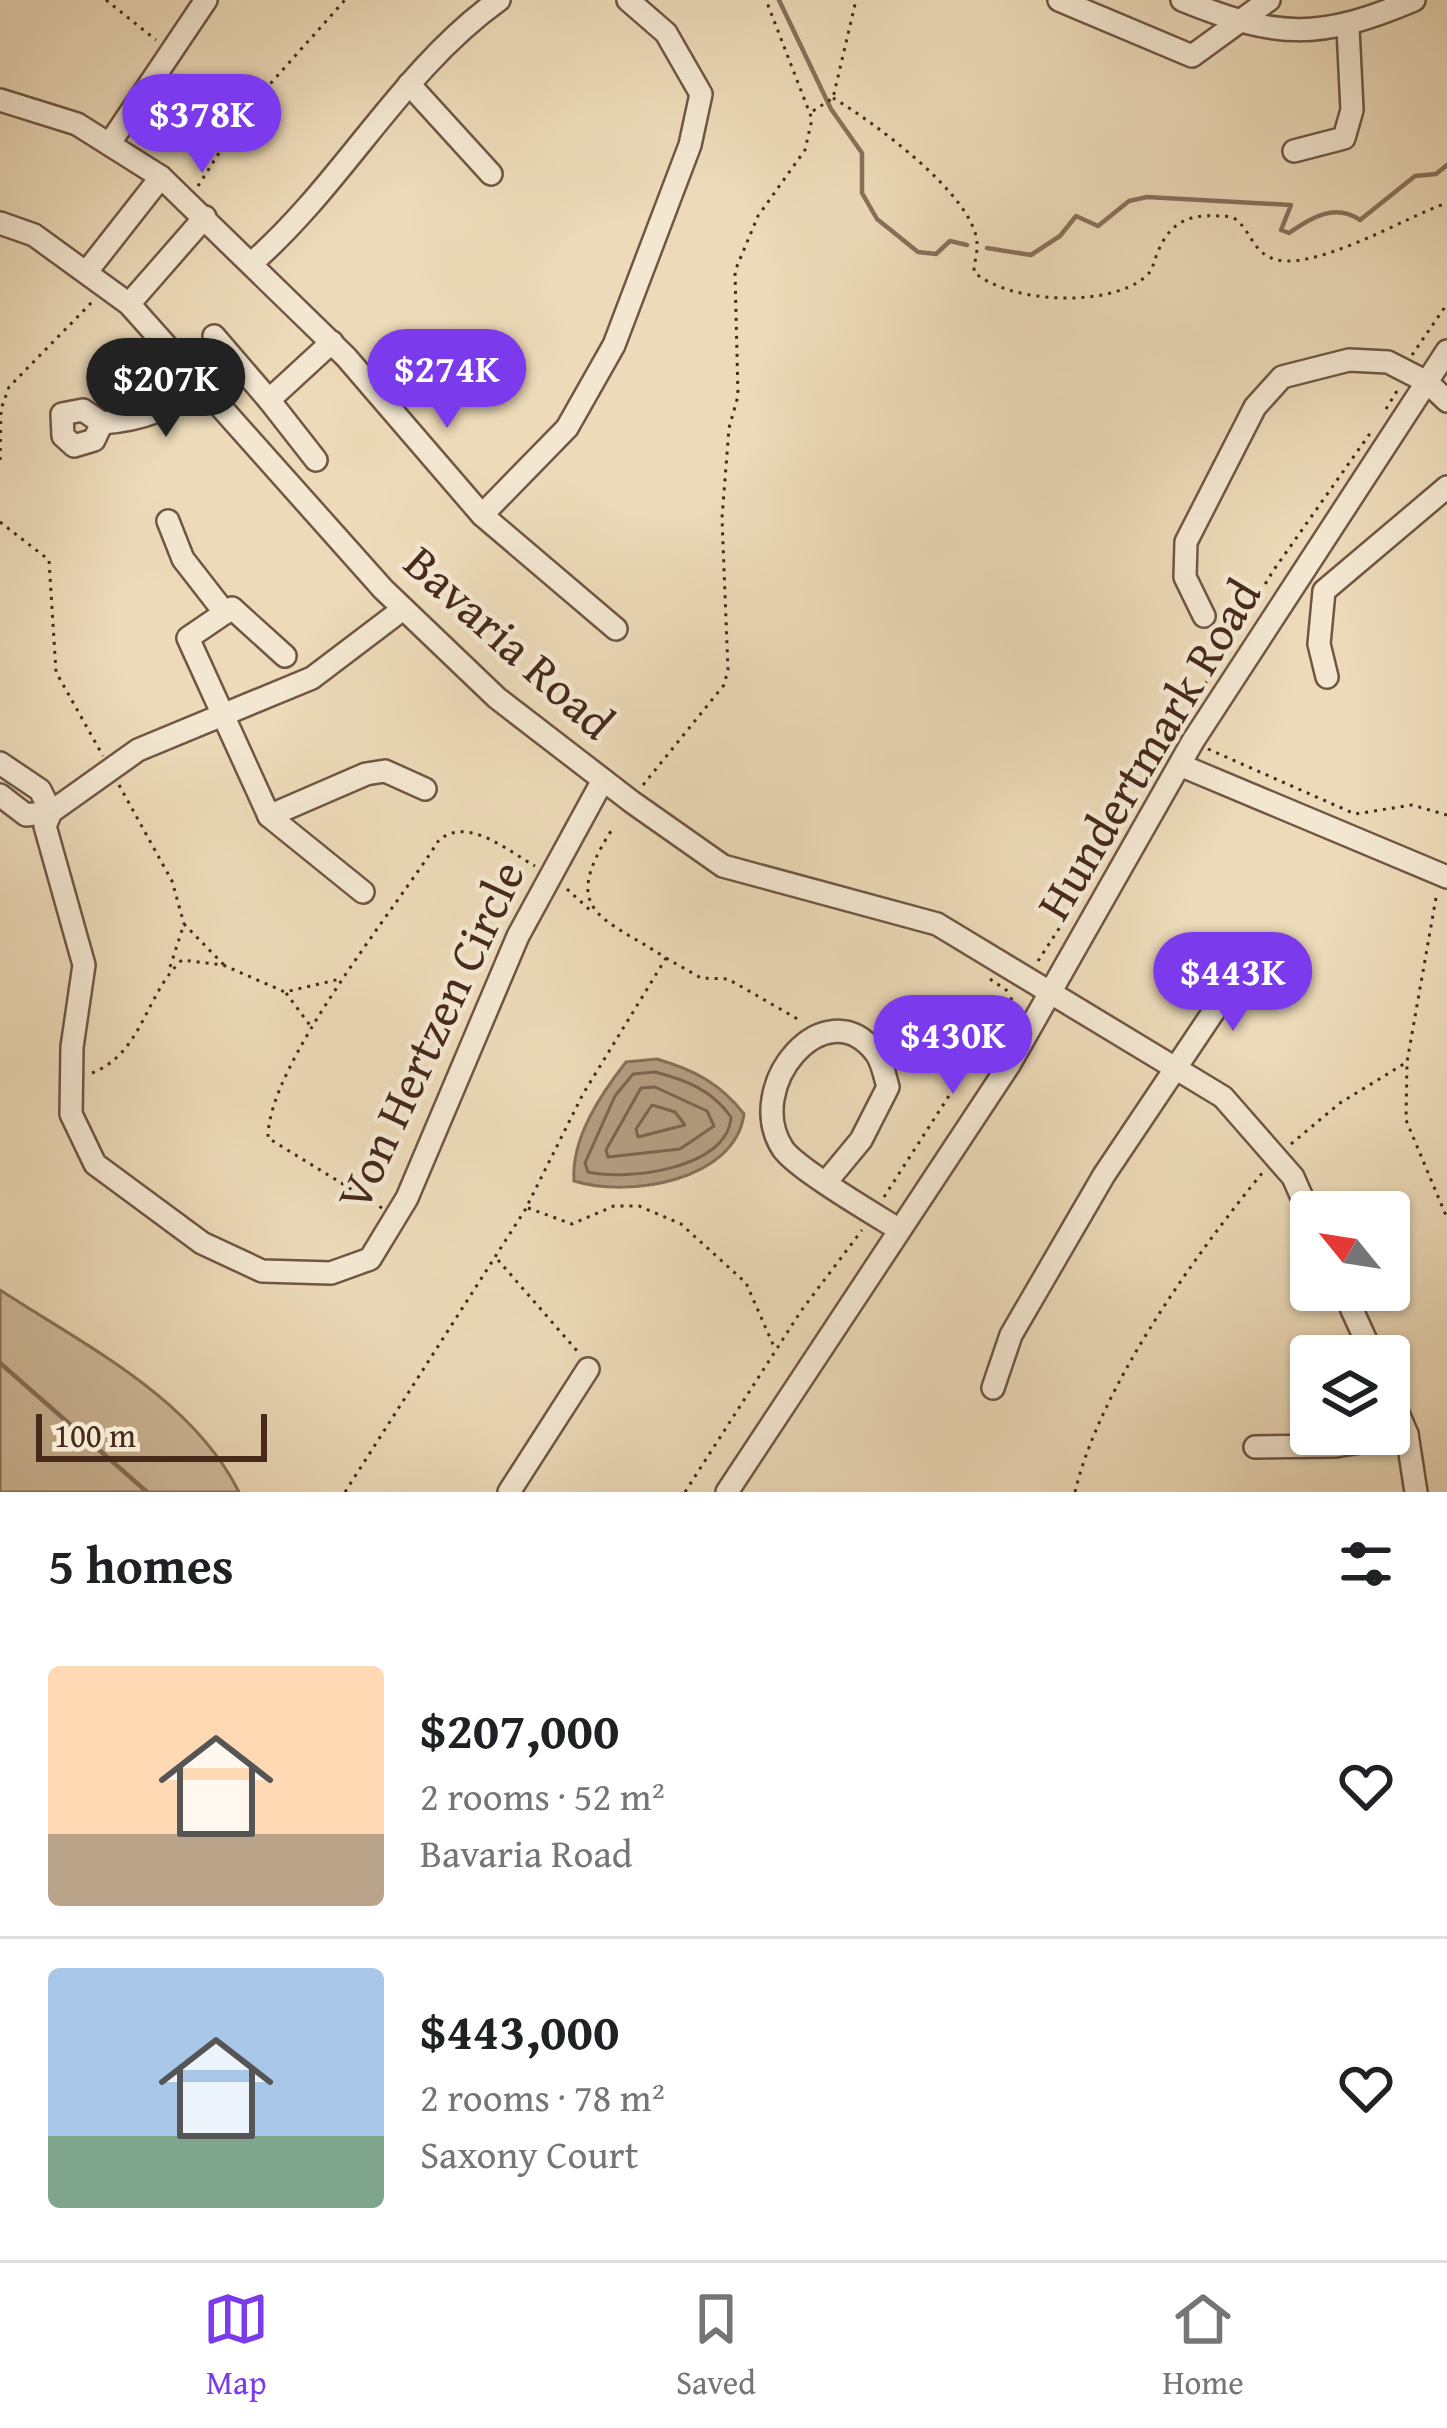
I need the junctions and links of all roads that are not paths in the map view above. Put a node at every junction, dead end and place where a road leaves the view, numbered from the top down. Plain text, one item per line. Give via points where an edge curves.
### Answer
1 (206, 0) edge
2 (499, 0) edge
3 (628, 0) edge
4 (1059, 0) edge
5 (1182, 0) edge
6 (1269, 0) edge
7 (1414, 0) edge
8 (1241, 20) junction
9 (1348, 28) junction
10 (409, 84) junction
11 (0, 100) edge
12 (110, 143) junction
13 (1294, 151) dead end
14 (490, 174) dead end
15 (161, 177) junction
16 (206, 217) junction
17 (0, 223) edge
18 (254, 262) junction
19 (88, 271) junction
20 (129, 304) junction
21 (214, 336) dead end
22 (332, 342) junction
23 (1447, 351) edge
24 (1417, 377) junction
25 (203, 384) junction
26 (269, 400) junction
27 (1447, 401) edge
28 (102, 423) dead end
29 (316, 460) dead end
30 (1447, 487) edge
31 (482, 515) junction
32 (168, 520) dead end
33 (403, 609) junction
34 (225, 613) junction
35 (1204, 616) dead end
36 (616, 629) dead end
37 (285, 656) dead end
38 (1327, 677) dead end
39 (226, 717) junction
40 (1173, 756) junction
41 (0, 763) edge
42 (603, 779) junction
43 (424, 789) dead end
44 (0, 795) edge
45 (50, 812) junction
46 (269, 816) junction
47 (1442, 888) edge
48 (363, 892) dead end
49 (1261, 973) dead end
50 (1052, 994) junction
51 (1176, 1068) junction
52 (827, 1181) junction
53 (1299, 1191) edge
54 (898, 1229) junction
55 (588, 1369) road end
56 (993, 1388) dead end
57 (1255, 1447) dead end
58 (1290, 1447) edge
59 (1410, 1453) edge
60 (509, 1492) edge
61 (727, 1492) edge
62 (1416, 1492) edge

1 - 12 street
2 - 10 street
3 - 31 street via 666,33 700,94 690,145 614,345 567,428
4 - 8 street via 1192,56
5 - 8 street
6 - 8 street
7 - 9 street
8 - 9 street via 1290,33
9 - 13 street via 1352,110 1344,138
10 - 14 street
10 - 18 street via 303,218
11 - 12 street
12 - 15 street
15 - 16 street
15 - 19 street
16 - 18 street
16 - 20 street
17 - 19 street, Bavaria Road
18 - 22 street
19 - 20 street, Bavaria Road
20 - 25 street, Bavaria Road
21 - 26 street
22 - 26 street
22 - 31 street
23 - 24 street, Hundertmark Road
24 - 27 street
24 - 35 street via 1388,362 1349,360 1282,377 1255,407 1186,542 1185,577
24 - 40 street, Hundertmark Road
25 - 28 street via 140,420
25 - 33 street, Bavaria Road
26 - 29 street
30 - 38 street via 1324,591 1318,644
31 - 36 street
32 - 34 street via 183,559
33 - 39 street via 312,678
33 - 42 street, Bavaria Road via 497,698
34 - 37 street via 238,611
34 - 39 street via 188,638
39 - 45 street via 138,750
39 - 46 street
40 - 47 street
40 - 50 street, Hundertmark Road
41 - 45 street via 40,790
42 - 45 street, Von Hertzen Circle via 518,937 396,1215 370,1259 331,1273 262,1271 202,1243 95,1164 70,1114 84,965 45,826
42 - 50 street, Bavaria Road via 723,866 937,924 1020,987
43 - 46 street via 385,771 366,773
44 - 45 street via 26,815
46 - 48 street
49 - 51 street via 1216,1008
50 - 51 street, Bavaria Road
50 - 54 street, Hundertmark Road
51 - 53 street, Bavaria Road via 1223,1096
51 - 56 street via 1011,1335
52 - 52 street via 785,1153 770,1102 795,1050 816,1034 850,1035 875,1052 888,1087 861,1140
52 - 54 street
54 - 61 street, Hundertmark Road
55 - 60 street
57 - 58 street
59 - 62 street

